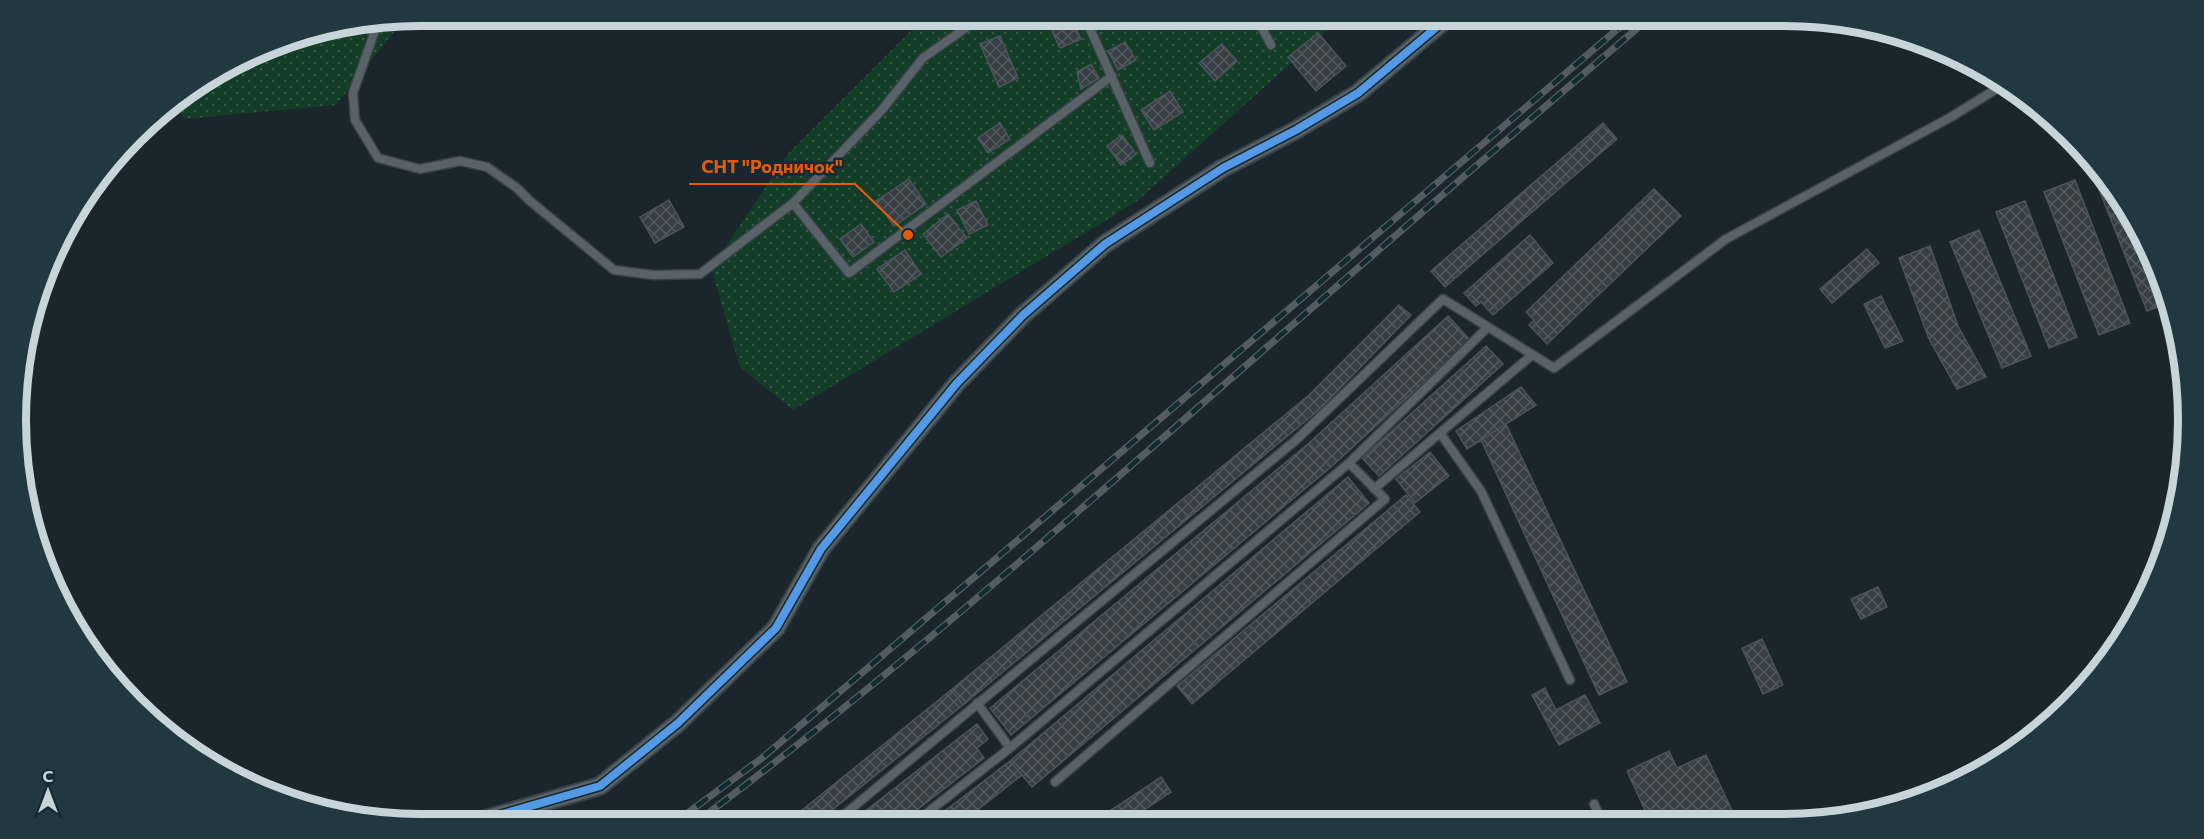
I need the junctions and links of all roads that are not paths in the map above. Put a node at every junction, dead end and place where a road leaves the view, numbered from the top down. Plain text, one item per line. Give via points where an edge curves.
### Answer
1 (968, 26) edge
2 (1089, 26) edge
3 (1261, 26) edge
4 (1438, 26) edge
5 (376, 28) edge
6 (1271, 45) dead end
7 (1112, 76) junction
8 (1997, 88) edge
9 (1150, 164) dead end
10 (793, 202) junction
11 (1488, 327) junction
12 (1532, 355) junction
13 (1440, 433) junction
14 (1349, 463) junction
15 (1374, 489) junction
16 (1570, 681) dead end
17 (977, 704) junction
18 (1010, 748) junction
19 (1055, 782) dead end
20 (1594, 804) dead end
21 (503, 814) edge
22 (845, 814) edge
23 (926, 814) edge
24 (1599, 814) edge

1 - 10 lane via 923,58 881,111
2 - 7 lane
3 - 6 lane
4 - 21 street via 1358,93 1223,168 1105,244 1023,315 957,383 820,549 776,628 678,723 600,786
5 - 10 lane via 353,93 355,120 378,158 420,169 460,161 487,167 614,270 653,275 700,274
7 - 9 lane
7 - 10 lane via 849,273
8 - 12 lane via 1726,239 1554,368
11 - 12 lane
11 - 14 lane
11 - 17 lane via 1443,299 1296,440
12 - 13 lane
13 - 15 lane
13 - 16 lane via 1481,491
14 - 15 lane
14 - 18 lane
15 - 19 lane via 1385,499
17 - 18 lane
17 - 22 lane
18 - 23 lane
20 - 24 lane

